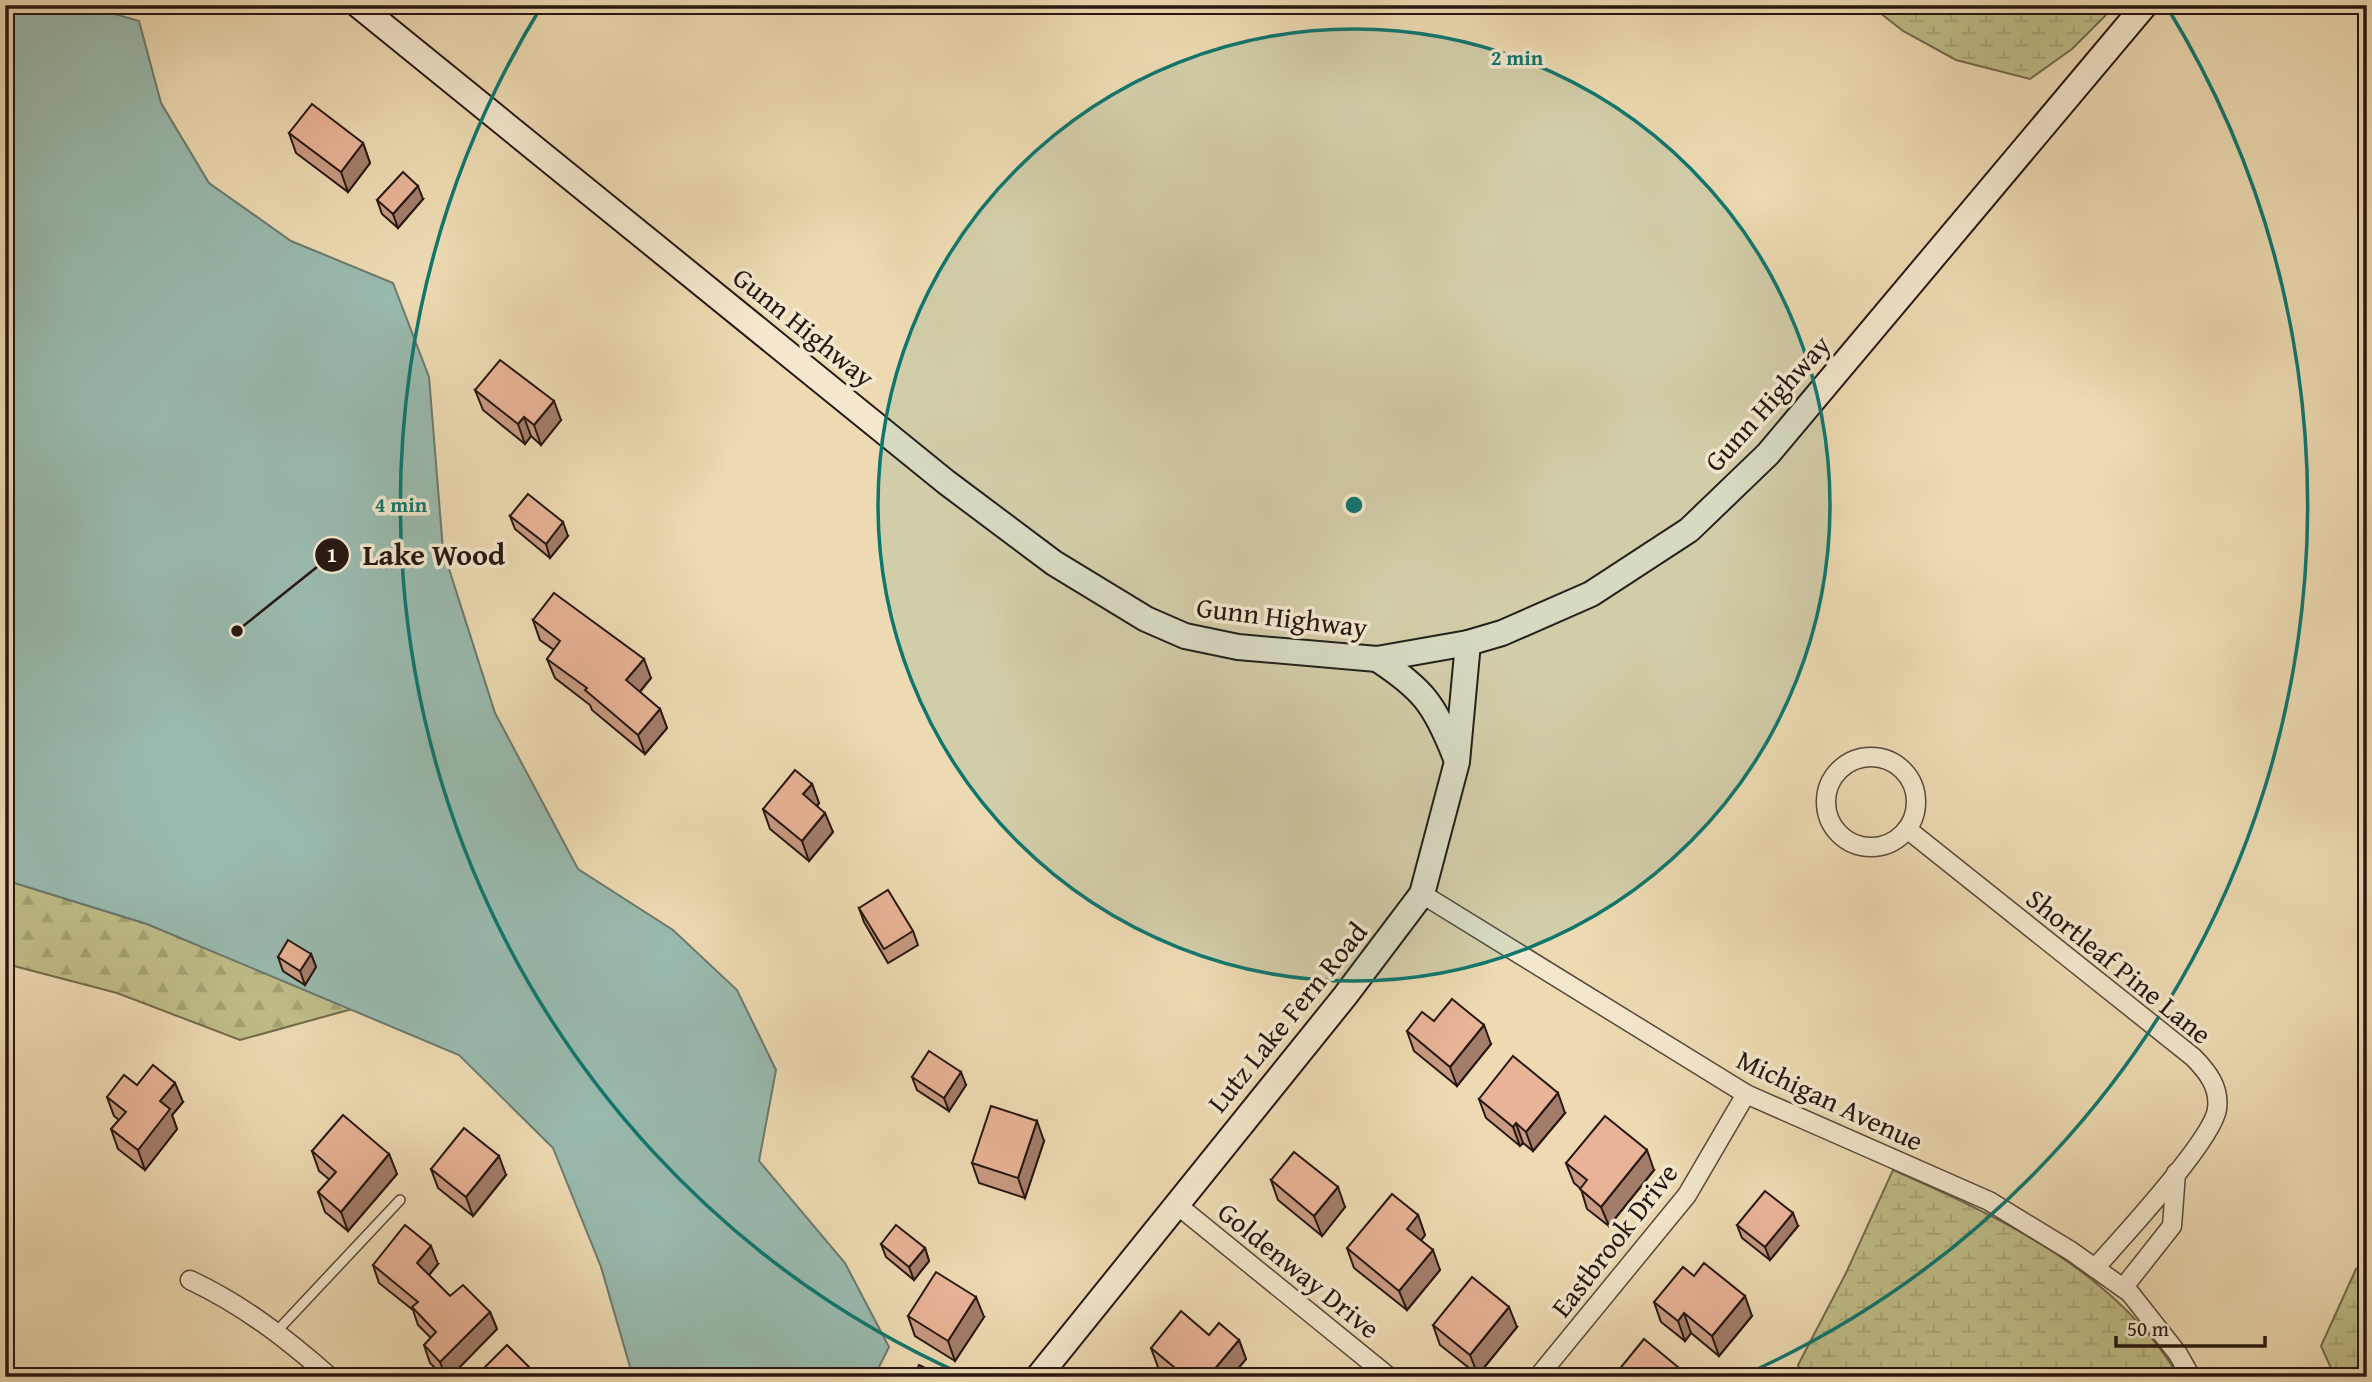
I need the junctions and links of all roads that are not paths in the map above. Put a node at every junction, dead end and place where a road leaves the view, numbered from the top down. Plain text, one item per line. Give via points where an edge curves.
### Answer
1 (358, 5) edge
2 (2145, 5) edge
3 (1468, 643) junction
4 (1377, 659) junction
5 (1457, 762) junction
6 (1907, 829) junction
7 (1422, 894) junction
8 (1746, 1094) junction
9 (2176, 1173) junction
10 (400, 1200) dead end
11 (1176, 1204) junction
12 (2095, 1268) junction
13 (190, 1280) dead end
14 (2123, 1288) junction
15 (277, 1331) junction
16 (330, 1377) edge
17 (1038, 1377) edge
18 (1389, 1377) edge
19 (1538, 1377) edge
20 (2191, 1377) edge

1 - 4 main road, Gunn Highway via 946,482 1054,563 1146,619 1185,636 1238,646
2 - 3 main road, Gunn Highway via 1768,454 1689,530 1591,594
3 - 4 main road, Gunn Highway
3 - 5 main road, Lutz Lake Fern Road
4 - 5 main road via 1412,682 1439,715
5 - 7 main road, Lutz Lake Fern Road
6 - 6 street via 1896,839 1875,846 1842,836 1830,819 1826,797 1839,770 1865,757 1880,757 1900,768 1913,786 1916,801
6 - 9 street, Shortleaf Pine Lane via 2206,1070 2217,1098 2213,1123
7 - 8 street, Michigan Avenue
7 - 11 main road, Lutz Lake Fern Road
8 - 12 street, Michigan Avenue via 1989,1201
8 - 19 street, Eastbrook Drive via 1688,1195
9 - 12 street, Shortleaf Pine Lane
9 - 14 street via 2172,1226
10 - 15 lane
11 - 17 main road, Lutz Lake Fern Road
11 - 18 street, Goldenway Drive
12 - 14 street, Michigan Avenue
13 - 15 street via 233,1300
14 - 20 street, Michigan Avenue via 2178,1354
15 - 16 street

